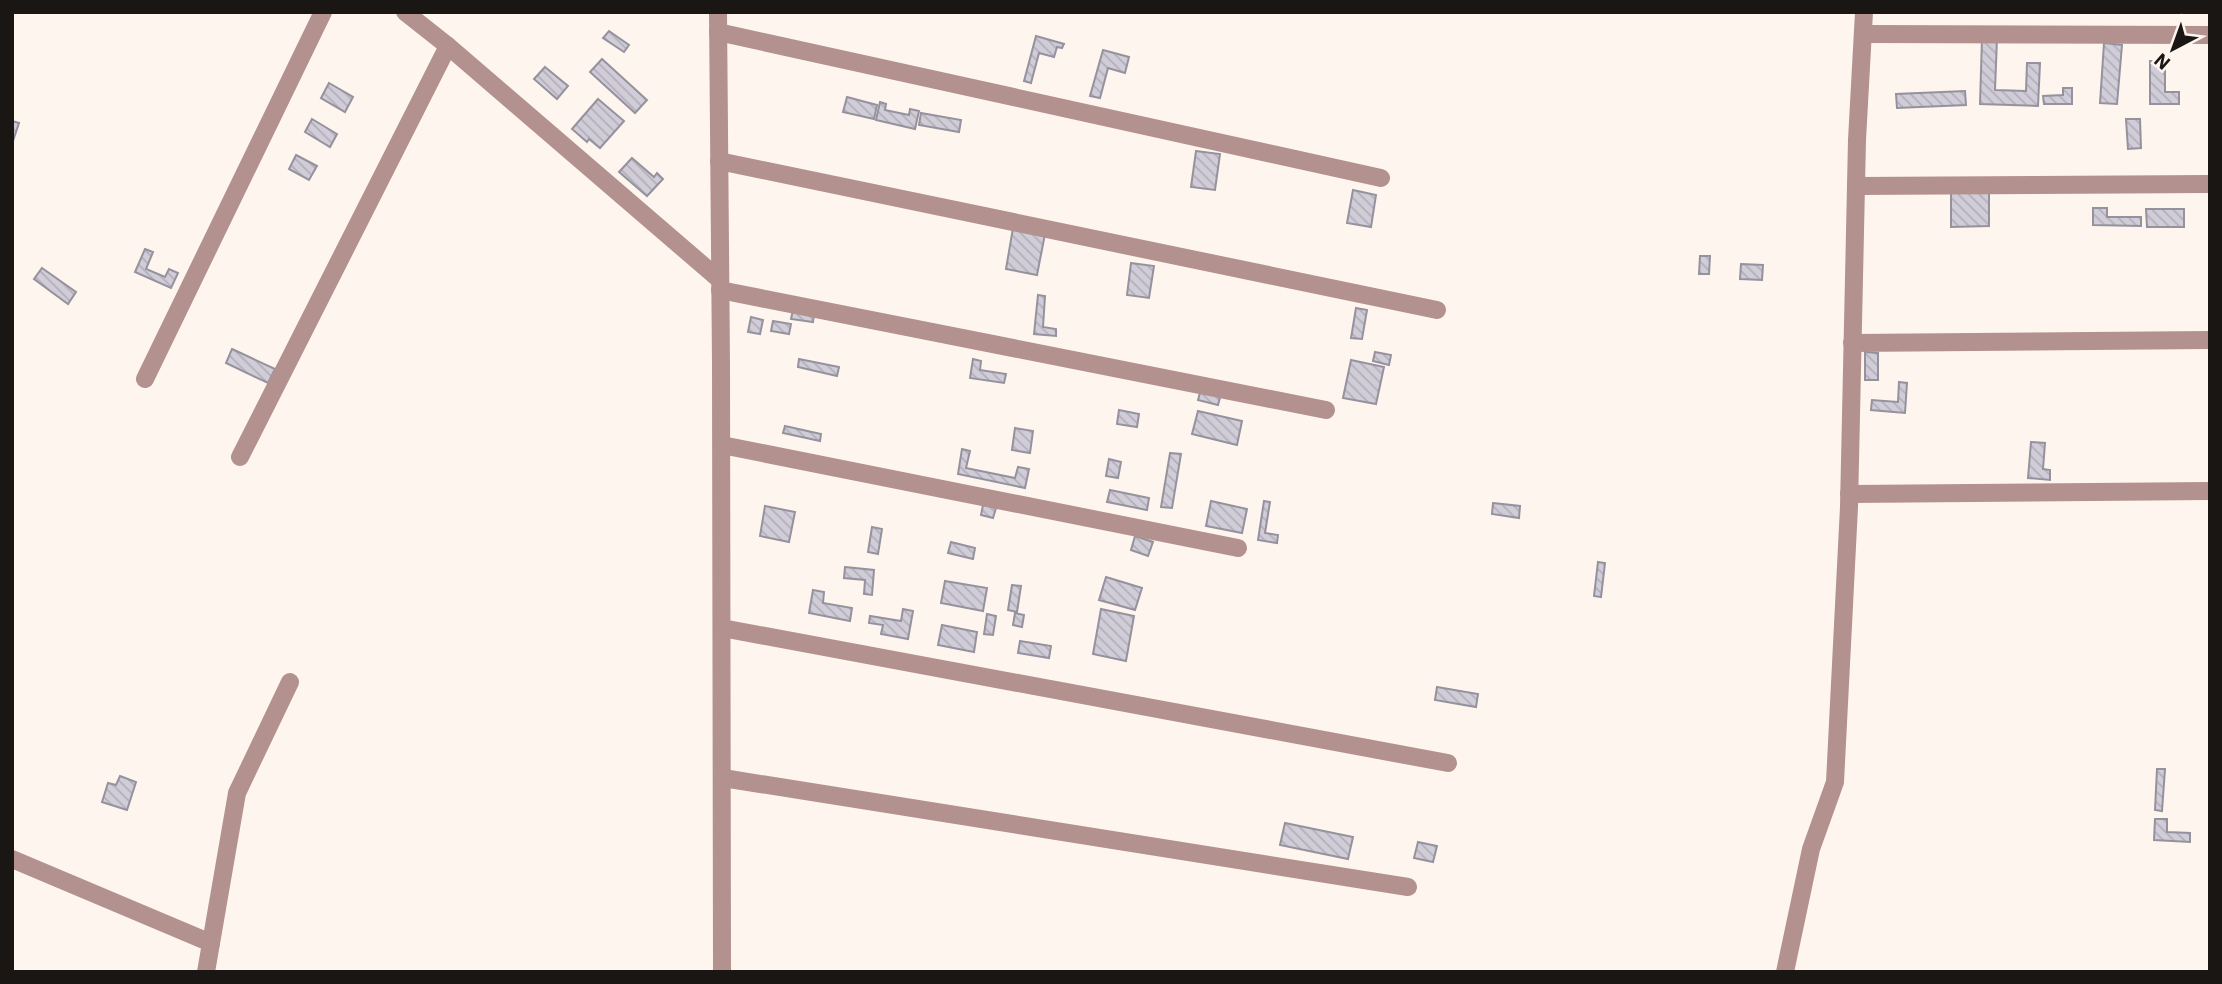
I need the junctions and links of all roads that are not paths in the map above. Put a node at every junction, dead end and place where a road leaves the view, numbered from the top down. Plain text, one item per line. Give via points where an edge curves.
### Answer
1 (323, 12) edge
2 (405, 12) edge
3 (718, 12) edge
4 (1864, 12) edge
5 (718, 32) junction
6 (1863, 34) junction
7 (2210, 35) edge
8 (448, 46) junction
9 (719, 161) junction
10 (1381, 178) dead end
11 (2210, 184) edge
12 (1856, 186) junction
13 (720, 285) junction
14 (1437, 310) dead end
15 (2210, 340) edge
16 (1852, 343) junction
17 (145, 379) dead end
18 (1326, 410) dead end
19 (722, 445) junction
20 (240, 457) dead end
21 (2210, 491) edge
22 (1849, 494) junction
23 (1238, 548) dead end
24 (722, 628) junction
25 (290, 682) dead end
26 (1448, 763) dead end
27 (723, 778) junction
28 (12, 859) edge
29 (1408, 887) dead end
30 (211, 943) junction
31 (206, 972) edge
32 (722, 972) edge
33 (1785, 972) edge

1 - 17 street
2 - 8 street
3 - 5 street
4 - 6 street
5 - 9 street
5 - 10 street
6 - 7 street
6 - 12 street
8 - 13 street
8 - 20 street
9 - 13 street
9 - 14 street
11 - 12 street
12 - 16 street
13 - 18 street
13 - 19 street
15 - 16 street
16 - 22 street
19 - 23 street
19 - 24 street
21 - 22 street
22 - 33 street via 1835,782 1811,849
24 - 26 street
24 - 27 street
25 - 30 street via 237,793
27 - 29 street
27 - 32 street
28 - 30 street
30 - 31 street

